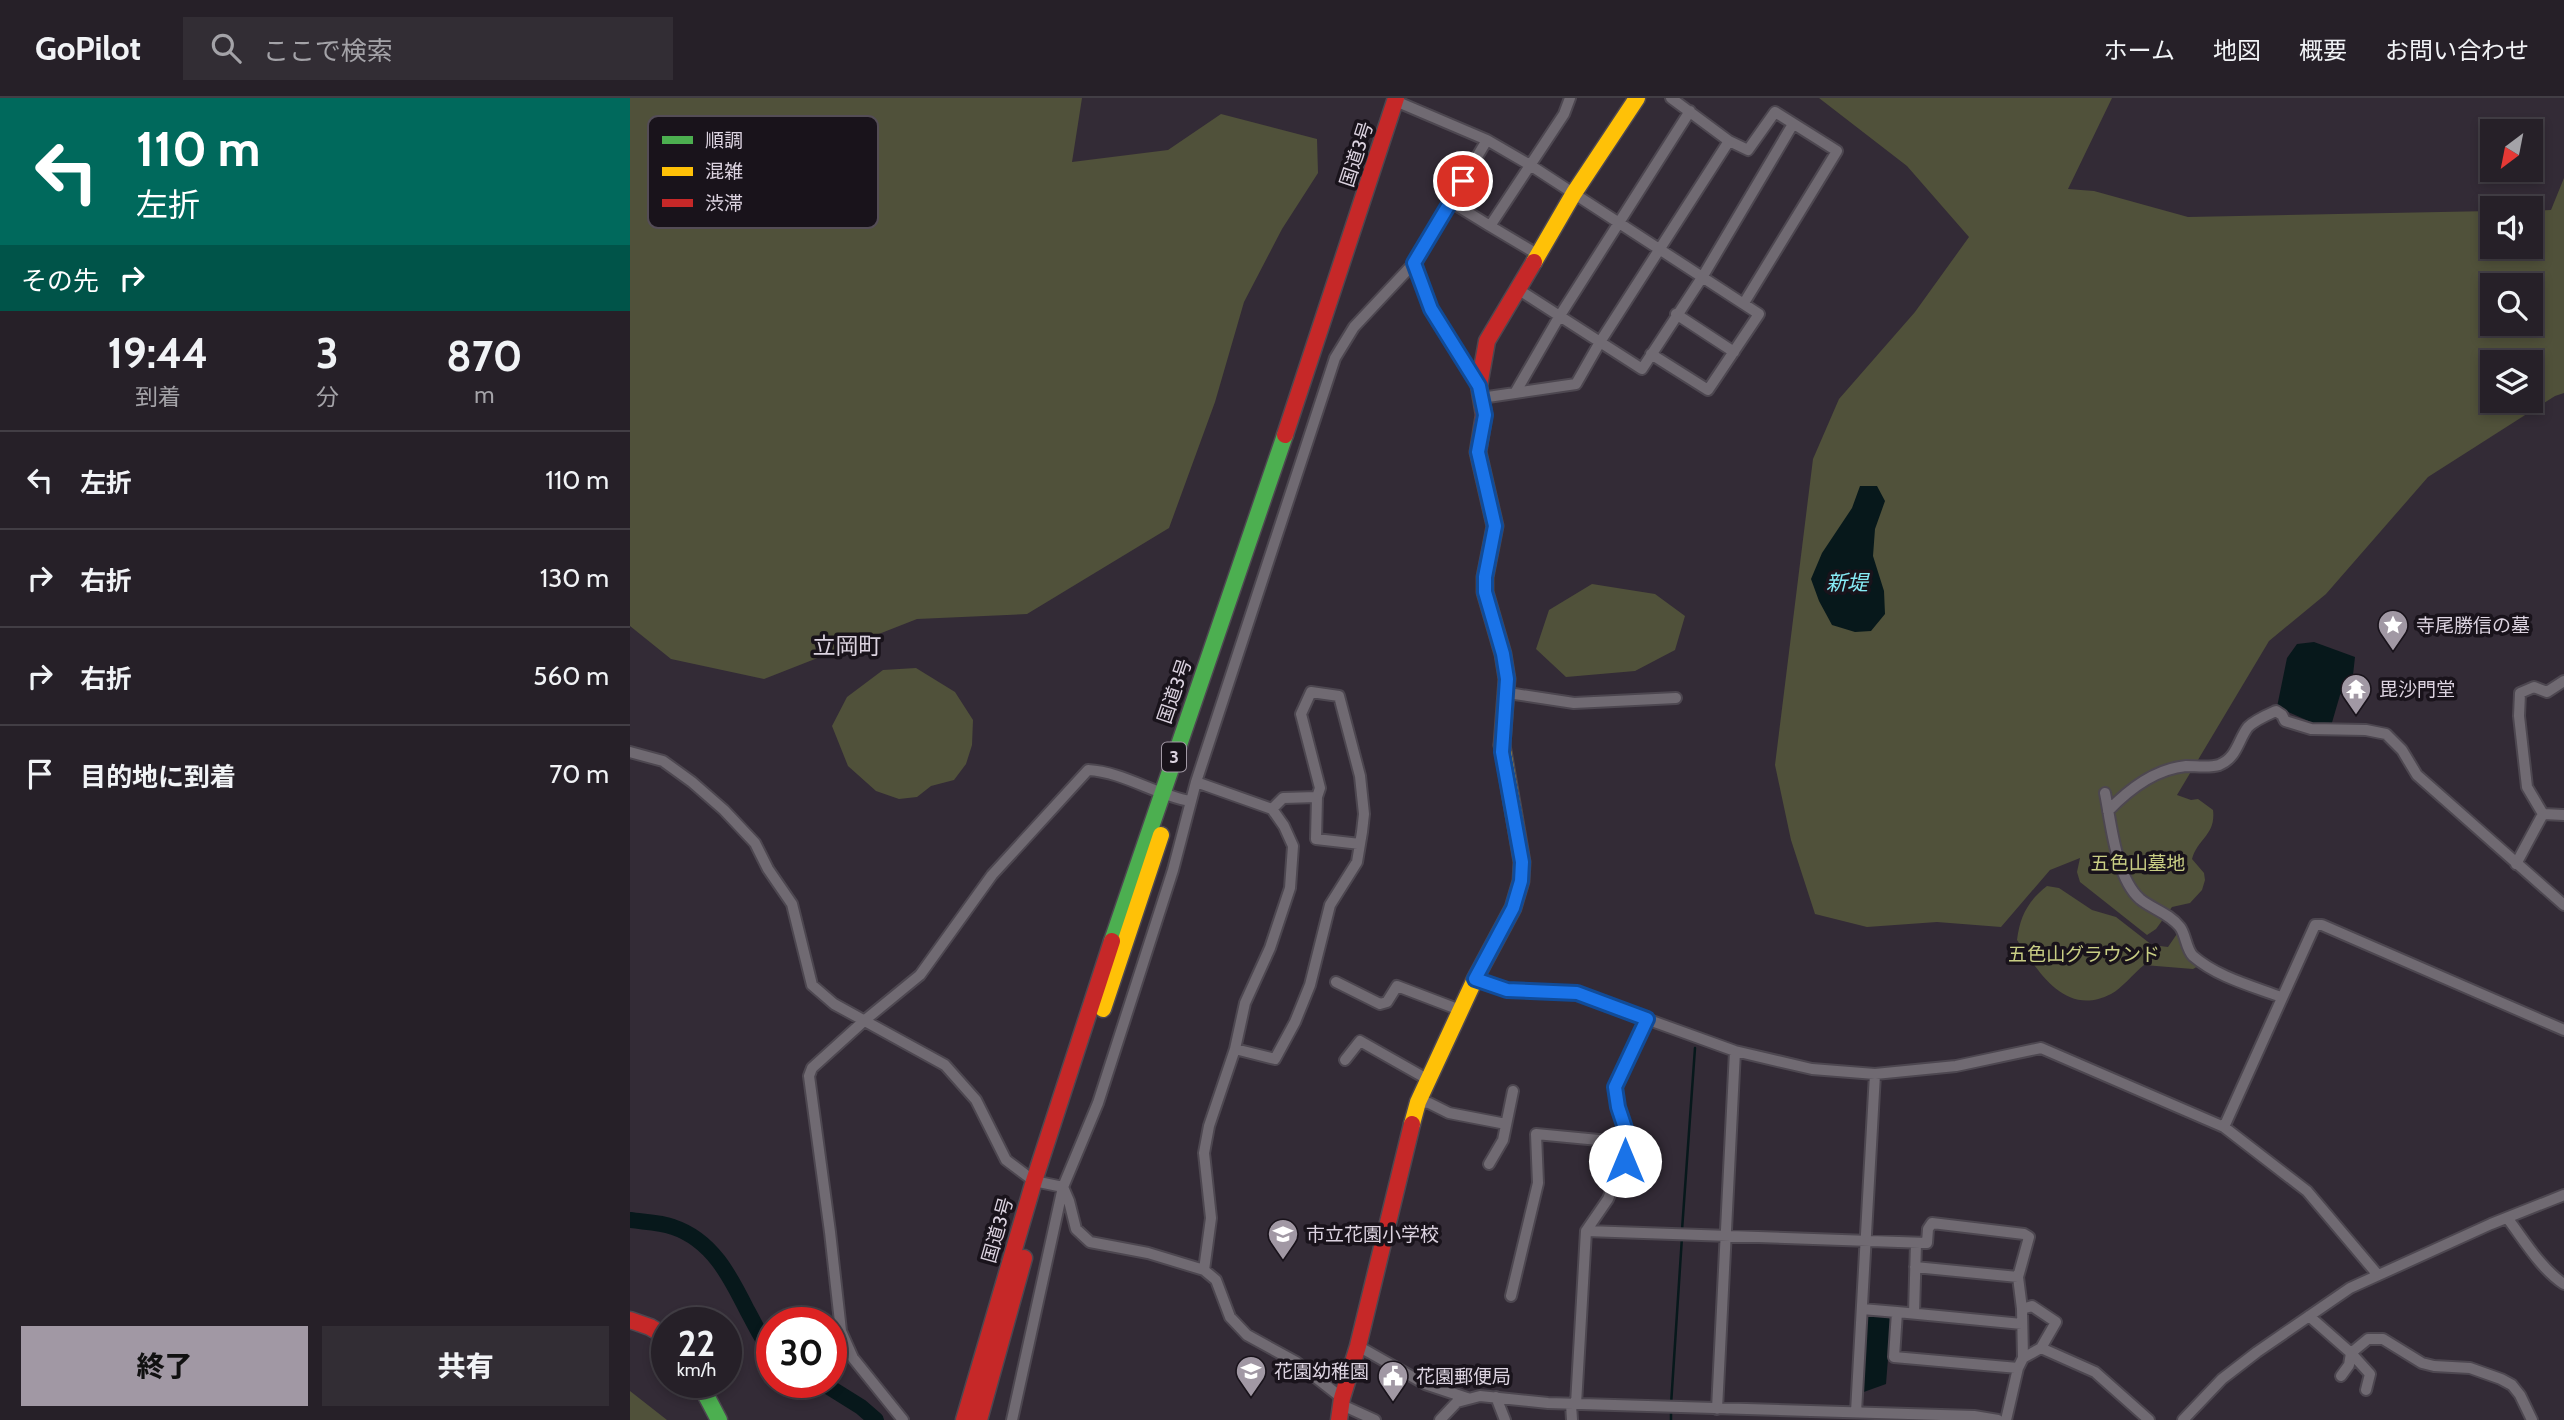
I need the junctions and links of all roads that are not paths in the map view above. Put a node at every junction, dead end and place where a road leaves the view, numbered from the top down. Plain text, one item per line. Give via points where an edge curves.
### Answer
1 (1570, 98) edge
2 (1637, 98) edge
3 (1671, 98) edge
4 (1400, 101) edge
5 (1690, 111) junction
6 (1793, 124) junction
7 (1487, 140) junction
8 (1729, 141) junction
9 (1530, 165) junction
10 (1574, 193) junction
11 (1451, 202) junction
12 (1620, 223) junction
13 (1490, 226) junction
14 (1661, 250) junction
15 (1537, 254) junction
16 (1414, 263) junction
17 (1703, 276) junction
18 (1516, 288) junction
19 (1744, 303) junction
20 (1676, 314) junction
21 (1559, 317) junction
22 (1600, 342) junction
23 (1734, 352) junction
24 (1651, 354) junction
25 (1480, 392) junction
26 (1515, 393) junction
27 (2564, 681) edge
28 (1507, 693) junction
29 (1676, 698) dead end
30 (630, 752) edge
31 (1196, 782) junction
32 (2105, 793) dead end
33 (1317, 797) junction
34 (1175, 798) junction
35 (1272, 809) junction
36 (2108, 811) junction
37 (2543, 814) junction
38 (2564, 815) edge
39 (1360, 844) junction
40 (2516, 864) junction
41 (2564, 905) edge
42 (1475, 979) junction
43 (1336, 982) dead end
44 (2281, 997) junction
45 (1460, 1010) junction
46 (1647, 1019) junction
47 (865, 1020) junction
48 (2564, 1030) edge
49 (1235, 1049) junction
50 (1735, 1051) junction
51 (1345, 1060) dead end
52 (1875, 1074) junction
53 (1427, 1079) junction
54 (1513, 1091) dead end
55 (1418, 1102) junction
56 (1506, 1124) junction
57 (2224, 1127) junction
58 (1630, 1143) junction
59 (1489, 1164) dead end
60 (1040, 1182) junction
61 (1063, 1187) junction
62 (2564, 1195) edge
63 (2508, 1219) junction
64 (1586, 1231) junction
65 (1726, 1235) junction
66 (1866, 1242) junction
67 (1916, 1243) junction
68 (1915, 1267) junction
69 (1204, 1270) junction
70 (2378, 1275) junction
71 (2018, 1277) junction
72 (2564, 1284) edge
73 (1511, 1296) dead end
74 (2022, 1309) junction
75 (1862, 1310) junction
76 (1897, 1312) junction
77 (1914, 1313) junction
78 (2309, 1316) junction
79 (630, 1320) edge
80 (2022, 1324) junction
81 (651, 1328) edge
82 (1358, 1346) junction
83 (2041, 1348) junction
84 (2351, 1353) junction
85 (2021, 1363) junction
86 (2342, 1377) dead end
87 (2366, 1390) dead end
88 (1496, 1397) junction
89 (707, 1398) edge
90 (1467, 1398) junction
91 (1574, 1404) junction
92 (1341, 1408) edge
93 (1717, 1409) junction
94 (1856, 1412) junction
95 (1808, 1415) edge
96 (2196, 1416) edge
97 (719, 1420) edge
98 (903, 1420) edge
99 (964, 1420) edge
100 (979, 1420) edge
101 (1012, 1420) edge
102 (1375, 1420) edge
103 (1440, 1420) edge
104 (1505, 1420) edge
105 (1572, 1420) edge
106 (1998, 1420) edge
107 (2006, 1420) edge
108 (2148, 1420) edge
109 (2183, 1420) edge
110 (2532, 1420) edge

1 - 9 street
2 - 10 main road
3 - 5 street
4 - 7 street
4 - 34 main road, 国道3号 / 3
5 - 8 street
5 - 12 street
6 - 8 street via 1775,112 1748,150
6 - 17 street
6 - 19 street via 1837,152
7 - 9 street
7 - 11 street
8 - 14 street
9 - 10 street
9 - 13 street
10 - 12 street
10 - 15 main road
11 - 13 street
11 - 16 street
12 - 14 street
12 - 21 street
13 - 15 street
14 - 17 street
14 - 22 street
15 - 18 main road
16 - 25 street via 1431,309
16 - 31 street via 1354,327 1335,358
17 - 19 street
17 - 20 street
18 - 21 street
18 - 25 main road via 1487,341
19 - 23 street via 1759,314
20 - 23 street
20 - 24 street
21 - 22 street
21 - 26 street
22 - 24 street via 1642,369
22 - 26 street via 1577,384
23 - 24 street via 1709,390
25 - 26 street
25 - 28 main road via 1485,415 1478,452 1495,526 1485,592 1503,654
27 - 37 street via 2547,692 2534,687 2519,693 2527,787
28 - 29 street via 1573,703
28 - 42 main road via 1502,752 1522,862 1521,881 1513,908
30 - 47 street via 663,761 744,830 792,904 812,985 834,1004
31 - 34 street
31 - 35 street
32 - 36 street
33 - 35 street via 1283,798
33 - 39 street via 1317,839
33 - 39 street via 1320,788 1301,714 1311,692 1339,696 1360,776 1364,814
34 - 47 street via 1088,770 992,875 920,975
34 - 60 main road, 国道3号 / 3
34 - 61 street via 1172,870 1098,1103
35 - 49 street via 1293,846 1290,888 1245,1003
36 - 40 street via 2139,783 2172,768 2218,765 2233,756 2248,728 2276,711 2285,721 2311,729 2386,734 2417,775
36 - 44 street via 2132,890 2181,928 2191,954 2216,971
37 - 38 street
37 - 40 street
39 - 49 street via 1357,862 1329,905 1310,985 1275,1059
40 - 41 street
42 - 45 main road
42 - 46 street via 1507,990 1577,993
43 - 45 street via 1380,1004 1387,1002 1397,986
44 - 48 street via 2311,931 2322,925
44 - 57 street
45 - 53 main road
46 - 50 street
46 - 58 street via 1615,1087
47 - 60 street via 945,1065 976,1100 1006,1160
47 - 98 street via 808,1076 841,1331 853,1358
49 - 69 street via 1204,1153 1211,1218
50 - 52 street via 1812,1069
50 - 65 street
51 - 53 street via 1360,1041
52 - 57 street via 1955,1066 2041,1048
52 - 66 street
53 - 55 main road
54 - 56 street
55 - 56 street
55 - 82 main road
56 - 59 street
57 - 70 street via 2307,1191
58 - 64 street via 1608,1199
58 - 73 street via 1535,1135 1538,1182
60 - 61 street
60 - 99 main road, 国道3号 / 3
60 - 100 main road, 国道3号 / 3
61 - 69 street via 1076,1229 1090,1242
61 - 101 street
62 - 63 street
63 - 70 street
63 - 72 street
64 - 65 street
64 - 91 street
65 - 66 street
65 - 93 street
66 - 67 street
66 - 75 street
67 - 68 street
67 - 71 street via 1927,1243 1932,1223 2024,1234 2029,1237
68 - 71 street
68 - 77 street
69 - 92 street via 1216,1280 1230,1317 1247,1335 1296,1362
70 - 78 street
71 - 74 street
74 - 80 street
74 - 83 street via 2032,1306 2056,1322
75 - 76 street
75 - 94 street
76 - 77 street
76 - 85 street via 1894,1357
77 - 80 street
78 - 84 street
78 - 96 street via 2222,1379
79 - 81 main road
80 - 85 street
82 - 90 street via 1425,1384
82 - 92 main road
83 - 85 street
83 - 108 street via 2095,1373
84 - 86 street
84 - 87 street via 2370,1374
84 - 110 street via 2368,1339 2383,1339 2422,1363 2470,1368 2501,1379 2520,1395
85 - 107 street
88 - 90 street
88 - 91 street
88 - 104 street
89 - 97 main road
90 - 103 street
91 - 93 street
91 - 105 street
92 - 102 street
93 - 95 street
94 - 95 street
94 - 106 street
96 - 109 street

